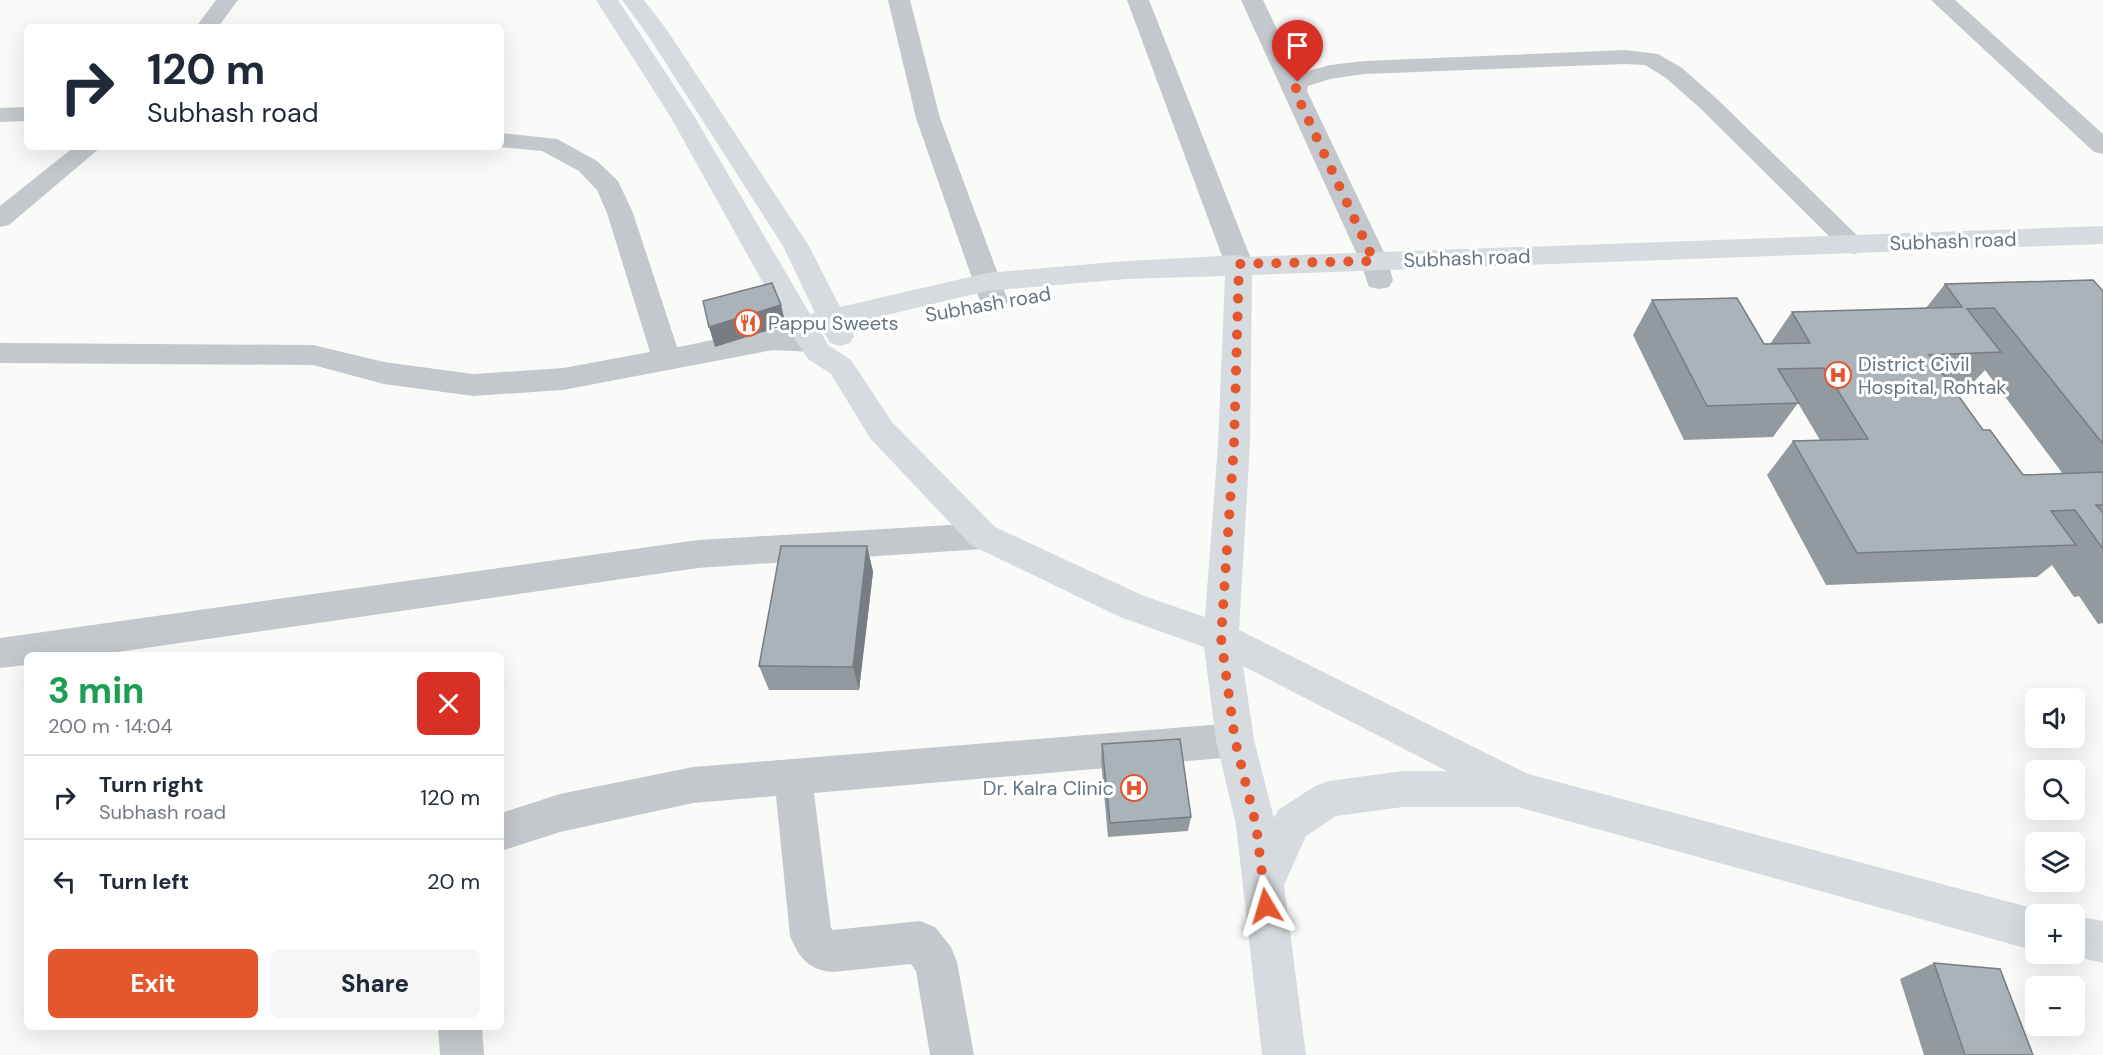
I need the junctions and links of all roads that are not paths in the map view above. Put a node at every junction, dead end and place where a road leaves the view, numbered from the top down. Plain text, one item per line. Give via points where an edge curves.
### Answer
1 (227, 0) edge
2 (608, 0) edge
3 (633, 0) edge
4 (899, 0) edge
5 (1138, 0) edge
6 (1252, 0) edge
7 (1942, 0) edge
8 (209, 24) edge
9 (1295, 91) junction
10 (24, 114) edge
11 (0, 115) edge
12 (504, 141) edge
13 (2103, 147) edge
14 (84, 150) edge
15 (0, 219) edge
16 (2103, 235) edge
17 (1854, 245) junction
18 (2103, 258) edge
19 (1535, 264) junction
20 (1377, 270) junction
21 (1240, 274) junction
22 (991, 291) junction
23 (835, 326) junction
24 (806, 334) junction
25 (0, 353) edge
26 (667, 361) junction
27 (841, 367) junction
28 (983, 536) junction
29 (1221, 638) junction
30 (0, 653) edge
31 (1235, 740) junction
32 (794, 777) junction
33 (1522, 790) junction
34 (504, 831) edge
35 (1263, 885) junction
36 (2025, 927) edge
37 (2085, 939) edge
38 (2103, 942) edge
39 (460, 1030) edge
40 (462, 1055) edge
41 (952, 1055) edge
42 (1284, 1055) edge

1 - 8 street
2 - 24 street via 682,116
3 - 23 street via 796,246
4 - 22 street via 928,118
5 - 21 street
6 - 9 street
7 - 13 street
9 - 17 street via 1298,82 1310,77 1381,67 1650,59 1674,73 1708,103
9 - 20 street
10 - 11 street
12 - 26 street via 548,144 588,166 609,187
14 - 15 street
16 - 17 street, Subhash road
17 - 19 street, Subhash road
18 - 19 street, Subhash road
19 - 20 street, Subhash road
20 - 21 street, Subhash road
21 - 22 street, Subhash road via 1020,295
21 - 29 street
22 - 23 street, Subhash road
23 - 24 street, Subhash road
23 - 27 street via 843,342
24 - 26 street
24 - 27 street via 818,352
25 - 26 street via 313,355 384,373 473,385 563,379
27 - 28 street via 881,429
28 - 29 street via 1132,608
28 - 30 street via 698,554
29 - 31 street
29 - 33 street
31 - 32 street
31 - 35 street via 1256,825
32 - 34 street via 693,785 560,813
32 - 41 street via 811,936 822,950 833,951 920,942 936,962
33 - 35 street via 1403,789 1329,799 1292,823
33 - 36 street
35 - 42 street
37 - 38 street
39 - 40 street

